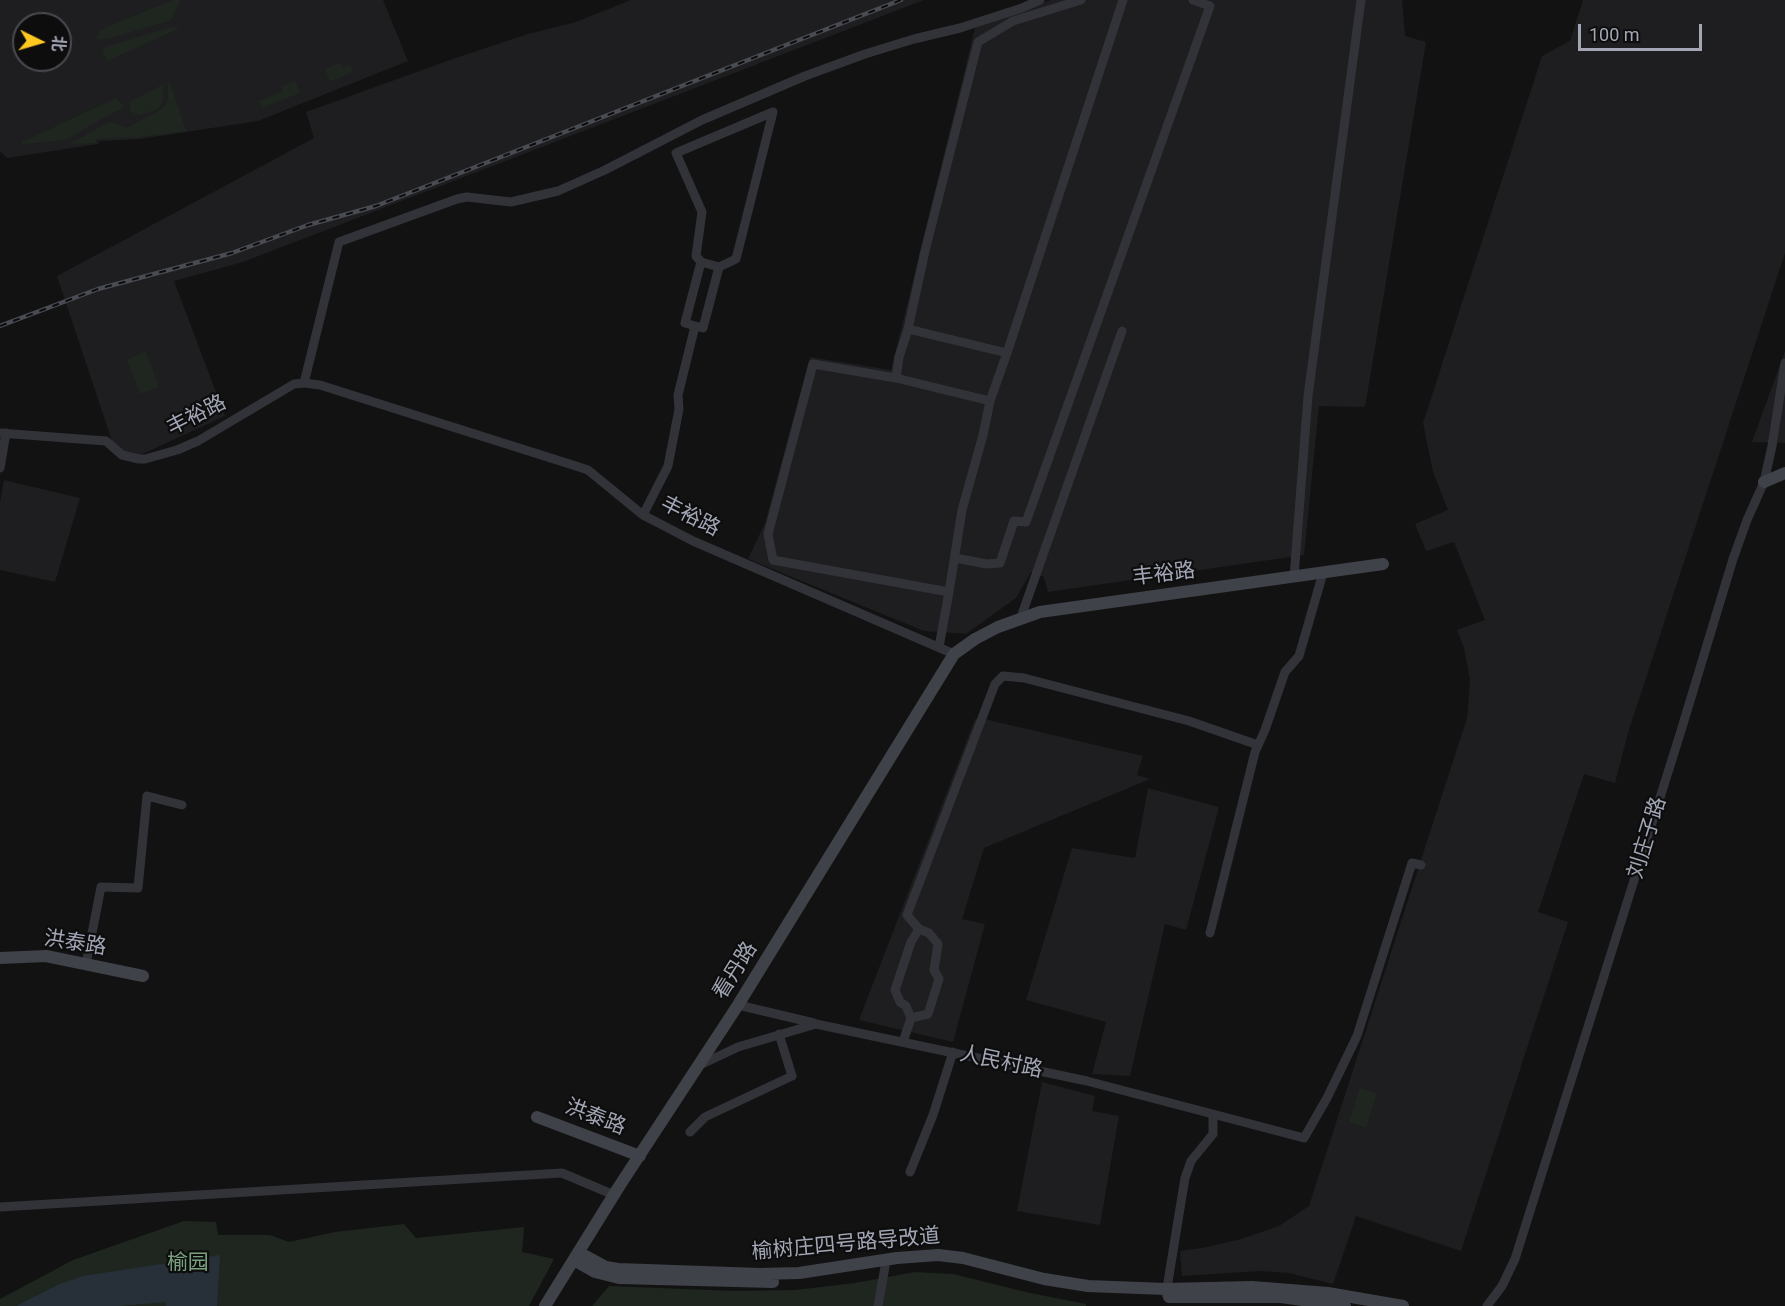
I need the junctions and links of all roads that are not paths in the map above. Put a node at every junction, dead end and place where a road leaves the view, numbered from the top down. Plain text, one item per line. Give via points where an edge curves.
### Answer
1 (1040, 0) edge
2 (1081, 0) edge
3 (1123, 0) edge
4 (1192, 0) edge
5 (1361, 0) edge
6 (701, 262) junction
7 (719, 267) junction
8 (695, 326) junction
9 (908, 329) junction
10 (1122, 331) dead end
11 (1007, 353) junction
12 (1785, 363) edge
13 (896, 378) junction
14 (304, 383) junction
15 (990, 401) junction
16 (3, 433) edge
17 (0, 468) edge
18 (1785, 473) edge
19 (1764, 482) junction
20 (643, 515) junction
21 (955, 558) junction
22 (1383, 564) dead end
23 (1323, 573) junction
24 (1294, 578) junction
25 (949, 592) junction
26 (1021, 617) junction
27 (939, 647) junction
28 (954, 654) junction
29 (1258, 745) junction
30 (182, 806) dead end
31 (1421, 865) dead end
32 (919, 930) junction
33 (1210, 933) dead end
34 (0, 958) edge
35 (86, 964) junction
36 (143, 976) dead end
37 (738, 1005) junction
38 (911, 1018) junction
39 (816, 1024) junction
40 (779, 1034) junction
41 (903, 1042) junction
42 (953, 1052) junction
43 (700, 1065) junction
44 (1213, 1115) junction
45 (537, 1117) dead end
46 (690, 1132) dead end
47 (640, 1156) junction
48 (910, 1172) dead end
49 (614, 1195) junction
50 (0, 1207) edge
51 (577, 1256) junction
52 (885, 1267) junction
53 (1171, 1297) edge
54 (545, 1306) edge
55 (878, 1306) edge
56 (1345, 1306) edge
57 (1403, 1306) edge
58 (1487, 1306) edge

1 - 14 street via 806,76 702,120 558,191 511,202 457,199 339,242
2 - 9 street via 1013,21 978,42
3 - 11 street
4 - 21 street via 1210,6 1026,522 1014,521 1000,563
5 - 24 street via 1308,396
6 - 7 street
6 - 7 street via 696,256 702,212 676,153 773,112 736,259
6 - 8 street via 685,323
7 - 8 street via 703,328
8 - 20 street via 678,395 668,466
9 - 11 street
9 - 13 street
10 - 26 street
11 - 15 street
12 - 19 street, 刘庄子路
13 - 15 street
13 - 25 street via 813,364 768,534 773,560
14 - 16 street, 丰裕路 via 286,388 184,447 145,459 122,454 106,441
14 - 20 street, 丰裕路 via 579,466
15 - 21 street via 962,510
16 - 17 street
18 - 19 street
19 - 58 street, 刘庄子路 via 1733,559 1515,1259
20 - 27 street, 丰裕路 via 730,558
21 - 25 street
22 - 23 street, 丰裕路
23 - 24 street, 丰裕路
23 - 29 street via 1299,656 1285,672
24 - 26 street, 丰裕路 via 1060,608
25 - 27 street
26 - 28 street, 丰裕路
27 - 28 street, 丰裕路
28 - 37 street, 看丹路
29 - 32 street via 1189,721 1004,676 995,684 907,915
29 - 33 street
30 - 35 street via 147,796 138,888 101,887
31 - 44 street, 人民村路 via 1412,863 1357,1036 1304,1138
32 - 38 street via 911,942 896,990
32 - 38 street via 929,933 938,944 934,970 939,979 928,1014
34 - 35 street, 洪泰路 via 46,956
35 - 36 street, 洪泰路
37 - 39 street
37 - 43 street, 看丹路
38 - 41 street
39 - 40 street, 人民村路
39 - 41 street, 人民村路
40 - 43 street, 人民村路
40 - 46 street via 792,1076 705,1117
41 - 42 street, 人民村路
42 - 44 street, 人民村路 via 1087,1081
42 - 48 street
43 - 47 street, 看丹路
44 - 53 street via 1213,1134 1191,1161 1185,1178
45 - 47 street, 洪泰路
47 - 49 street, 看丹路
49 - 50 street via 562,1173
49 - 51 street, 看丹路
51 - 52 street, 榆树庄四号路导改道 via 595,1272 619,1278 760,1282 812,1279
51 - 53 street, 榆树庄四号路导改道 via 618,1269 760,1274 800,1273 938,1255 1072,1284
51 - 54 street, 看丹路
52 - 53 street, 榆树庄四号路导改道 via 926,1262 948,1264 1065,1291
52 - 55 street
53 - 56 street, 榆树庄四号路导改道 via 1281,1297
53 - 57 street, 榆树庄四号路导改道 via 1233,1286 1328,1293

